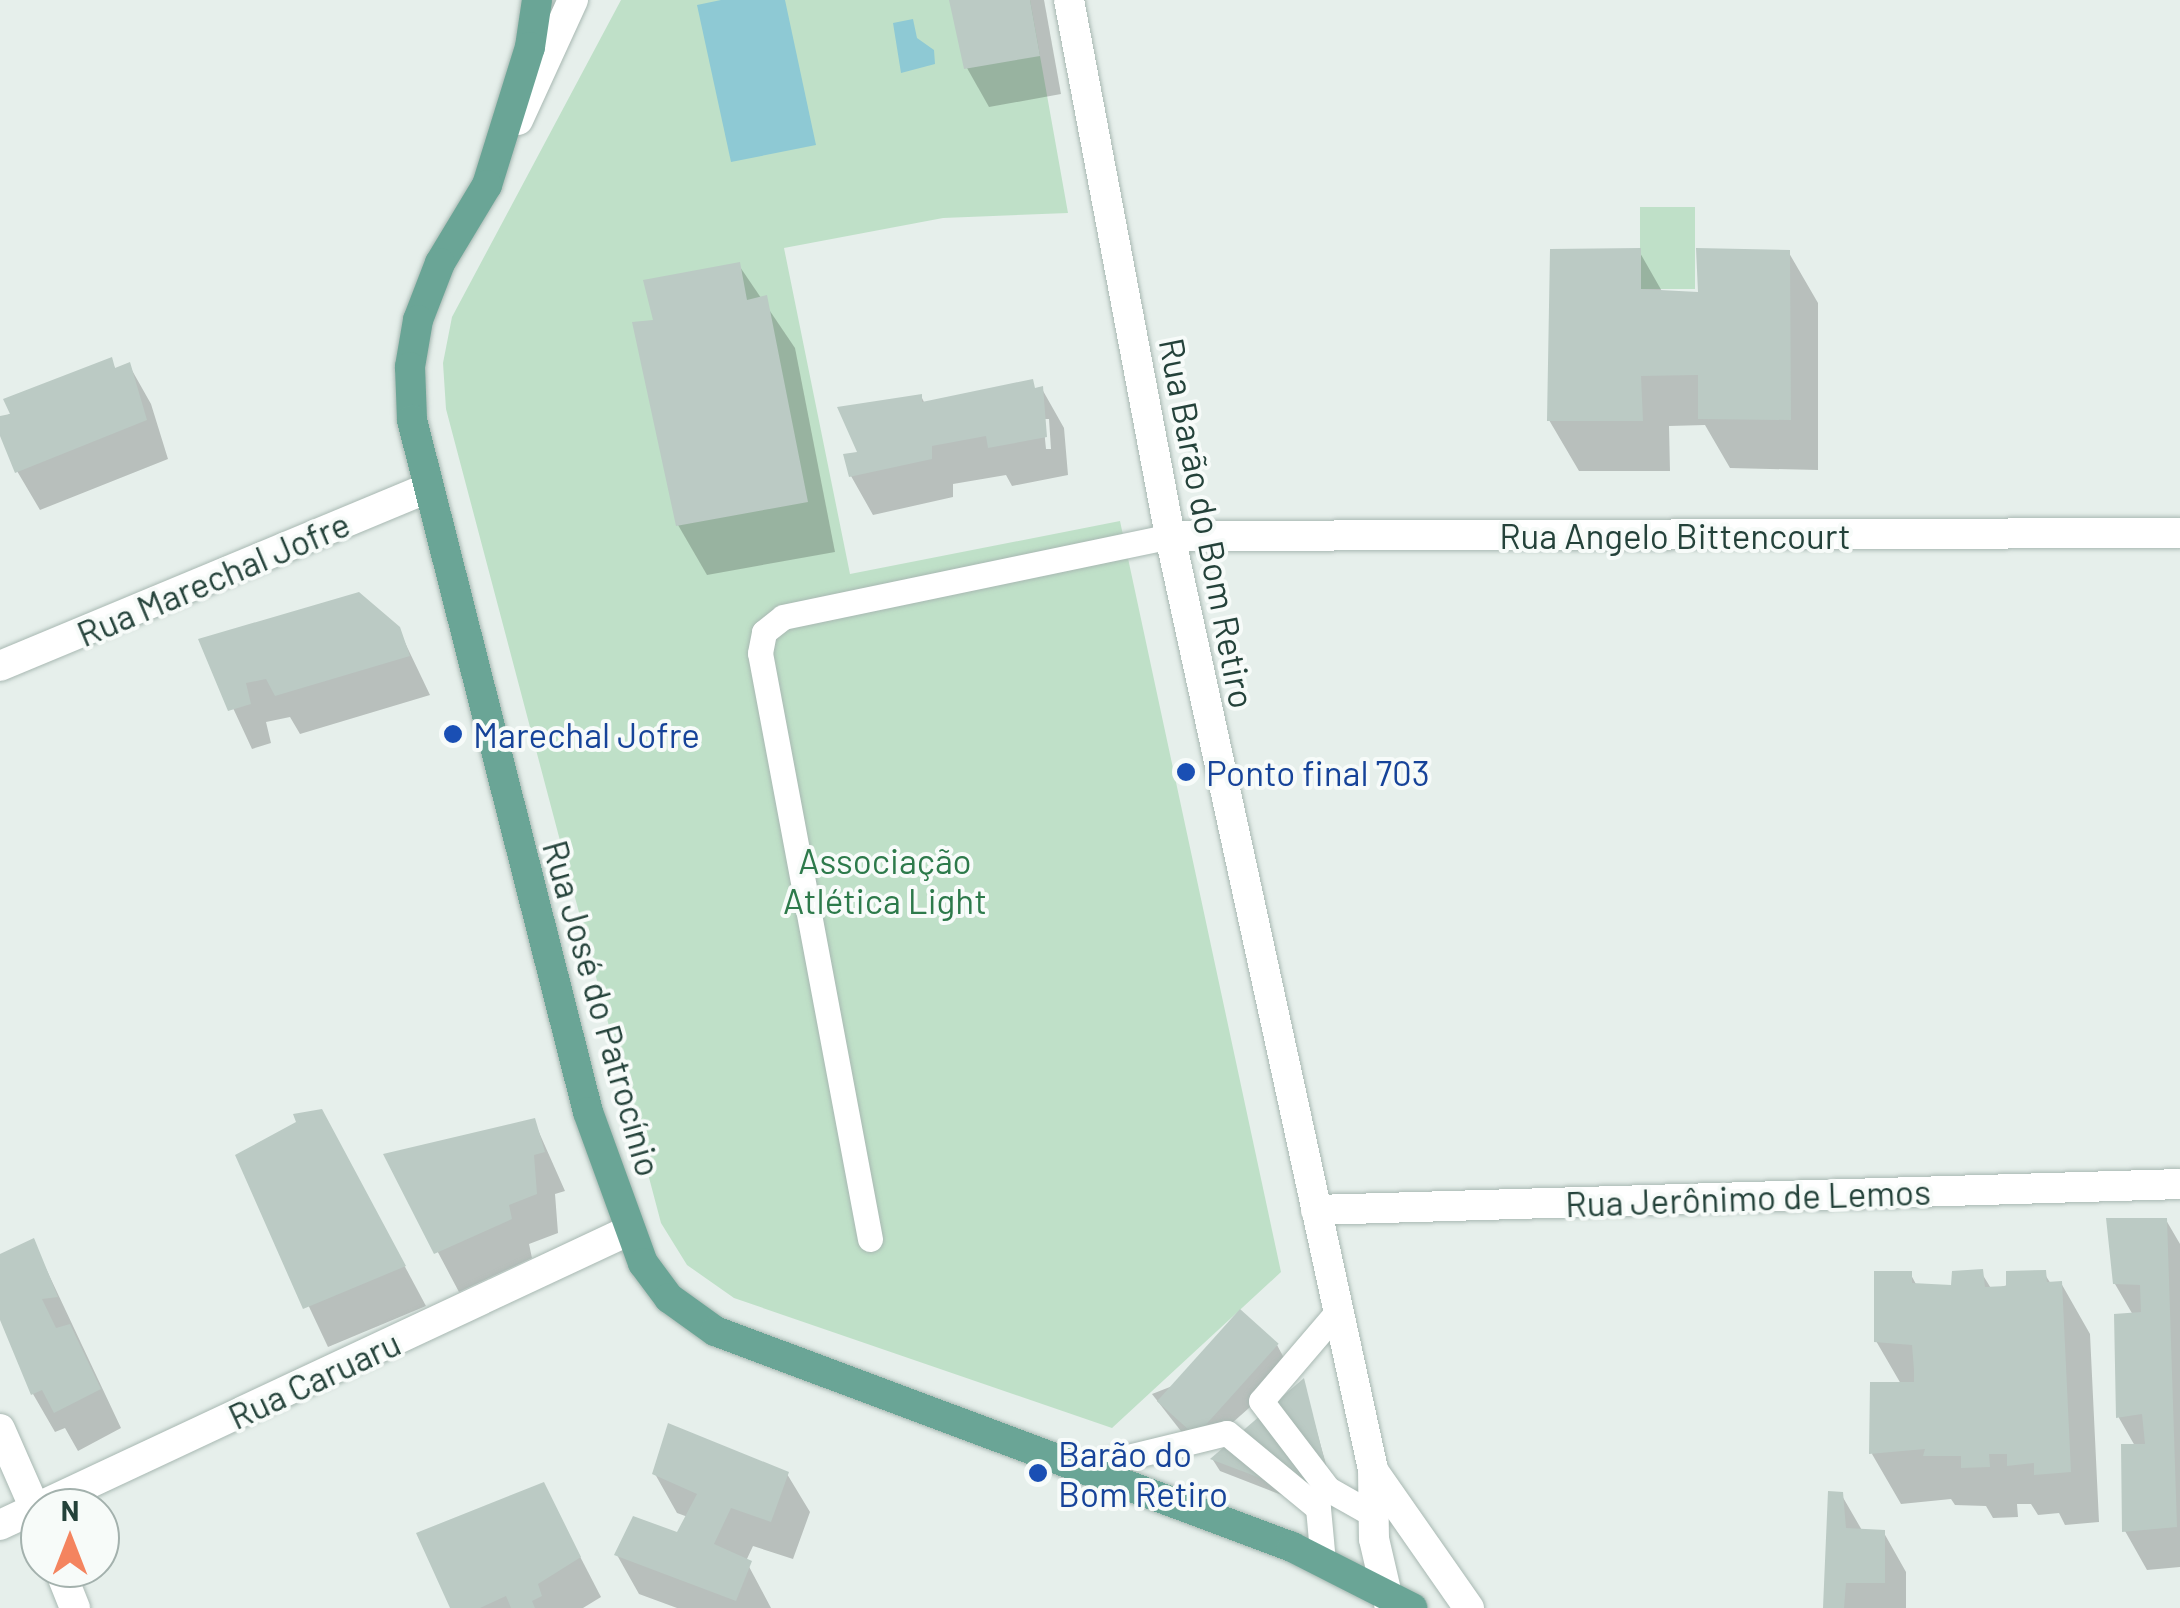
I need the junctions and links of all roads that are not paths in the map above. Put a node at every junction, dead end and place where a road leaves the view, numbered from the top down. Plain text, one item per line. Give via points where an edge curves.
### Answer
1 (537, 0) edge
2 (573, 0) edge
3 (1069, 0) edge
4 (487, 185) junction
5 (426, 489) junction
6 (2180, 533) edge
7 (1170, 536) junction
8 (0, 666) edge
9 (2180, 1184) edge
10 (1316, 1210) junction
11 (628, 1231) junction
12 (870, 1239) dead end
13 (1338, 1311) junction
14 (0, 1429) edge
15 (1083, 1468) junction
16 (1373, 1469) junction
17 (26, 1488) edge
18 (94, 1488) edge
19 (1374, 1515) junction
20 (1323, 1562) junction
21 (1386, 1599) edge
22 (1412, 1608) edge
23 (1470, 1608) edge

1 - 4 main road via 530,47
2 - 4 street, Rua José do Patrocínio
3 - 7 street, Rua Barão do Bom Retiro
4 - 5 main road, Rua José do Patrocínio via 440,263 418,320 410,367 412,420
5 - 8 street, Rua Marechal Jofre
5 - 11 main road, Rua José do Patrocínio via 588,1112
6 - 7 street, Rua Angelo Bittencourt
7 - 10 street, Rua Barão do Bom Retiro
7 - 12 lane via 783,618 764,632 760,653
9 - 10 street, Rua Jerônimo de Lemos
10 - 13 street, Rua Barão do Bom Retiro
11 - 15 main road, Rua José do Patrocínio via 669,1298 714,1331
11 - 18 street, Rua Caruaru
13 - 16 street, Rua Barão do Bom Retiro
13 - 19 lane via 1260,1400 1328,1489
14 - 17 street
15 - 20 main road, Rua José do Patrocínio
15 - 20 lane via 1227,1433 1318,1508
16 - 19 street, Rua Barão do Bom Retiro
16 - 23 street, Rua Barão do Bom Retiro
19 - 21 street, Rua Barão do Bom Retiro
20 - 21 main road, Rua José do Patrocínio
21 - 22 main road

